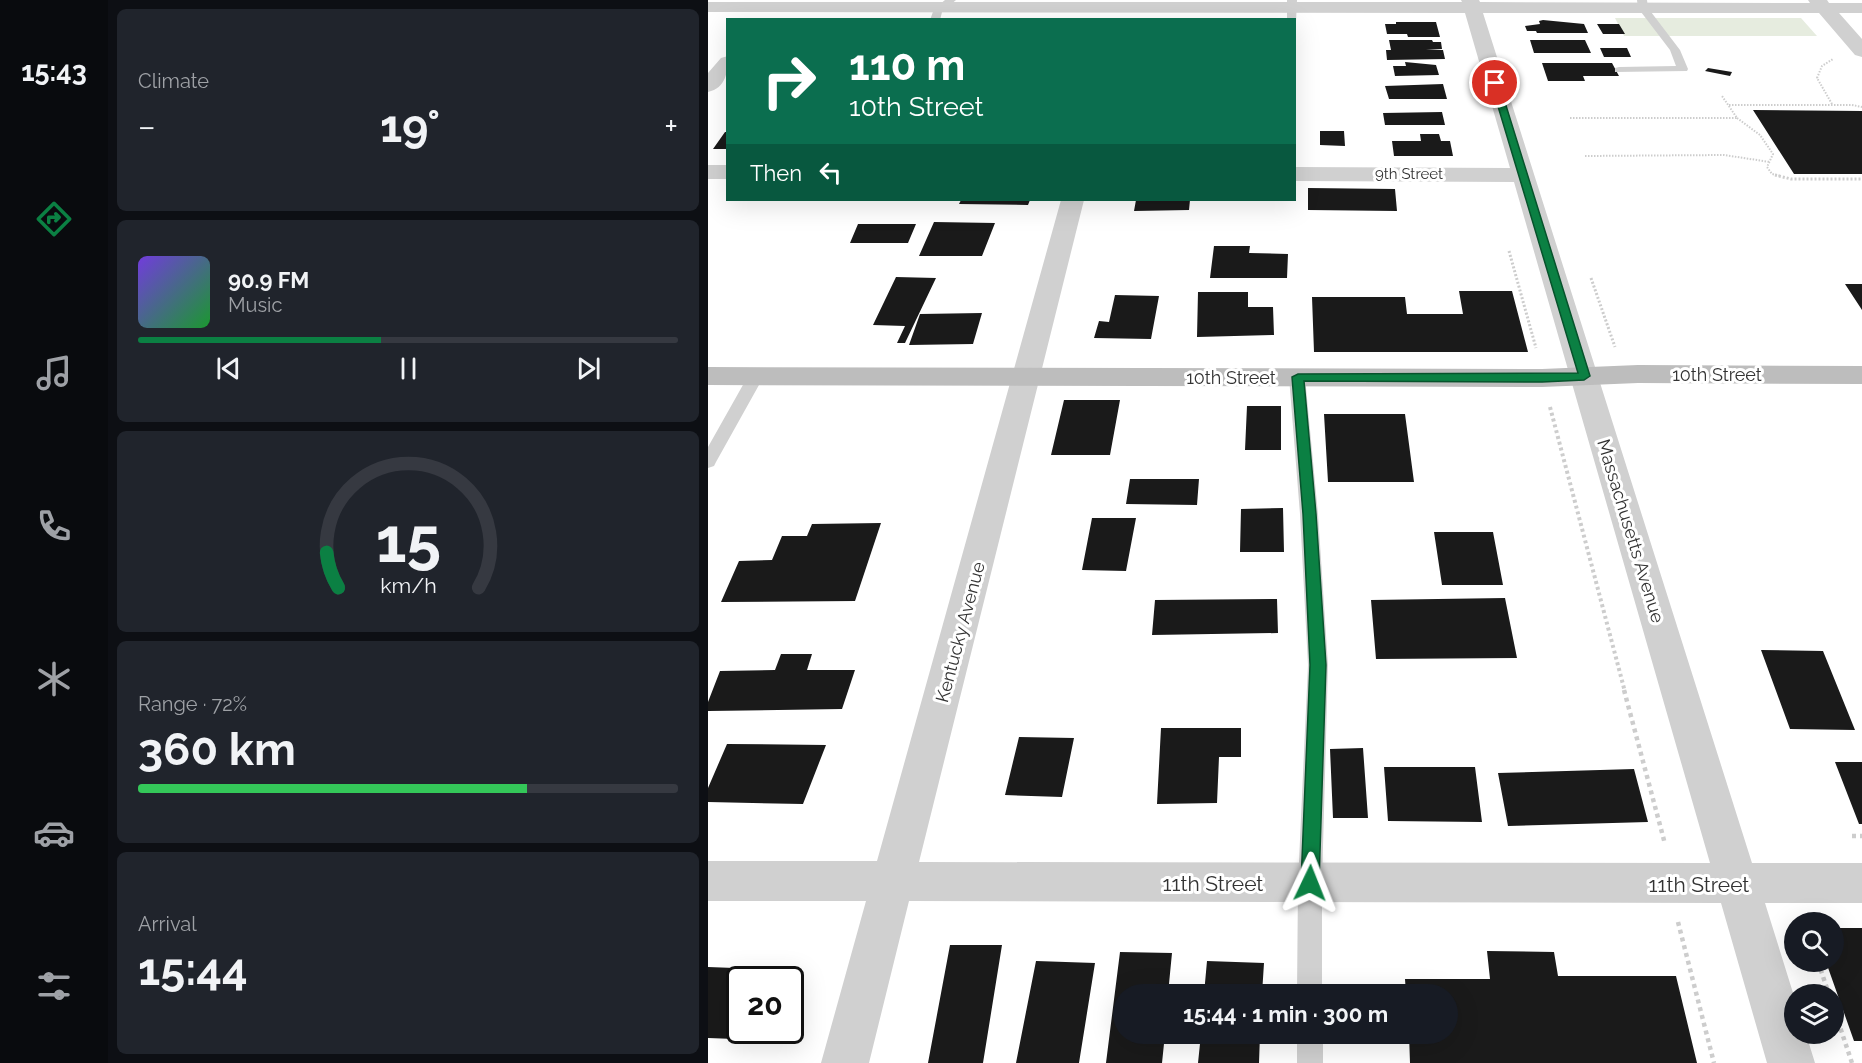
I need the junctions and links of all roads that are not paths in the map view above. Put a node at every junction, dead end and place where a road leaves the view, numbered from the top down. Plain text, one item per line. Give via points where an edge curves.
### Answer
1 (1471, 4) edge
2 (1643, 4) edge
3 (1821, 4) edge
4 (708, 7) edge
5 (1862, 8) edge
6 (771, 9) edge
7 (943, 9) edge
8 (1121, 9) edge
9 (1292, 9) edge
10 (1862, 51) edge
11 (726, 64) edge
12 (1619, 70) dead end
13 (708, 86) edge
14 (708, 172) edge
15 (726, 172) edge
16 (1296, 174) edge
17 (1523, 175) junction
18 (1072, 201) edge
19 (708, 376) edge
20 (756, 376) junction
21 (1584, 376) junction
22 (1298, 377) junction
23 (1027, 378) junction
24 (1859, 378) edge
25 (708, 462) edge
26 (708, 881) edge
27 (893, 882) junction
28 (1310, 883) junction
29 (1862, 883) edge
30 (1737, 884) junction
31 (1310, 984) edge
32 (1310, 1044) edge
33 (845, 1063) edge
34 (1310, 1063) edge
35 (1791, 1063) edge

1 - 2 street
1 - 9 street
1 - 17 street, Massachusetts Avenue
2 - 3 street
2 - 12 lane via 1675,50 1683,69
3 - 5 street
3 - 10 street
4 - 6 street
6 - 7 street
7 - 8 street
8 - 9 street
11 - 13 street
14 - 15 street
16 - 17 street, 9th Street
17 - 21 street, Massachusetts Avenue
18 - 23 street, Kentucky Avenue
19 - 20 street, 10th Street
20 - 23 street, 10th Street
20 - 25 lane
21 - 22 street, 10th Street
21 - 24 street, 10th Street
21 - 30 street, Massachusetts Avenue
22 - 23 street, 10th Street
22 - 28 lane via 1318,665
23 - 27 street, Kentucky Avenue
26 - 27 street, 11th Street
27 - 28 street, 11th Street
27 - 33 street, Kentucky Avenue
28 - 30 street, 11th Street
28 - 31 lane
29 - 30 street, 11th Street
30 - 35 street, Massachusetts Avenue
32 - 34 lane

